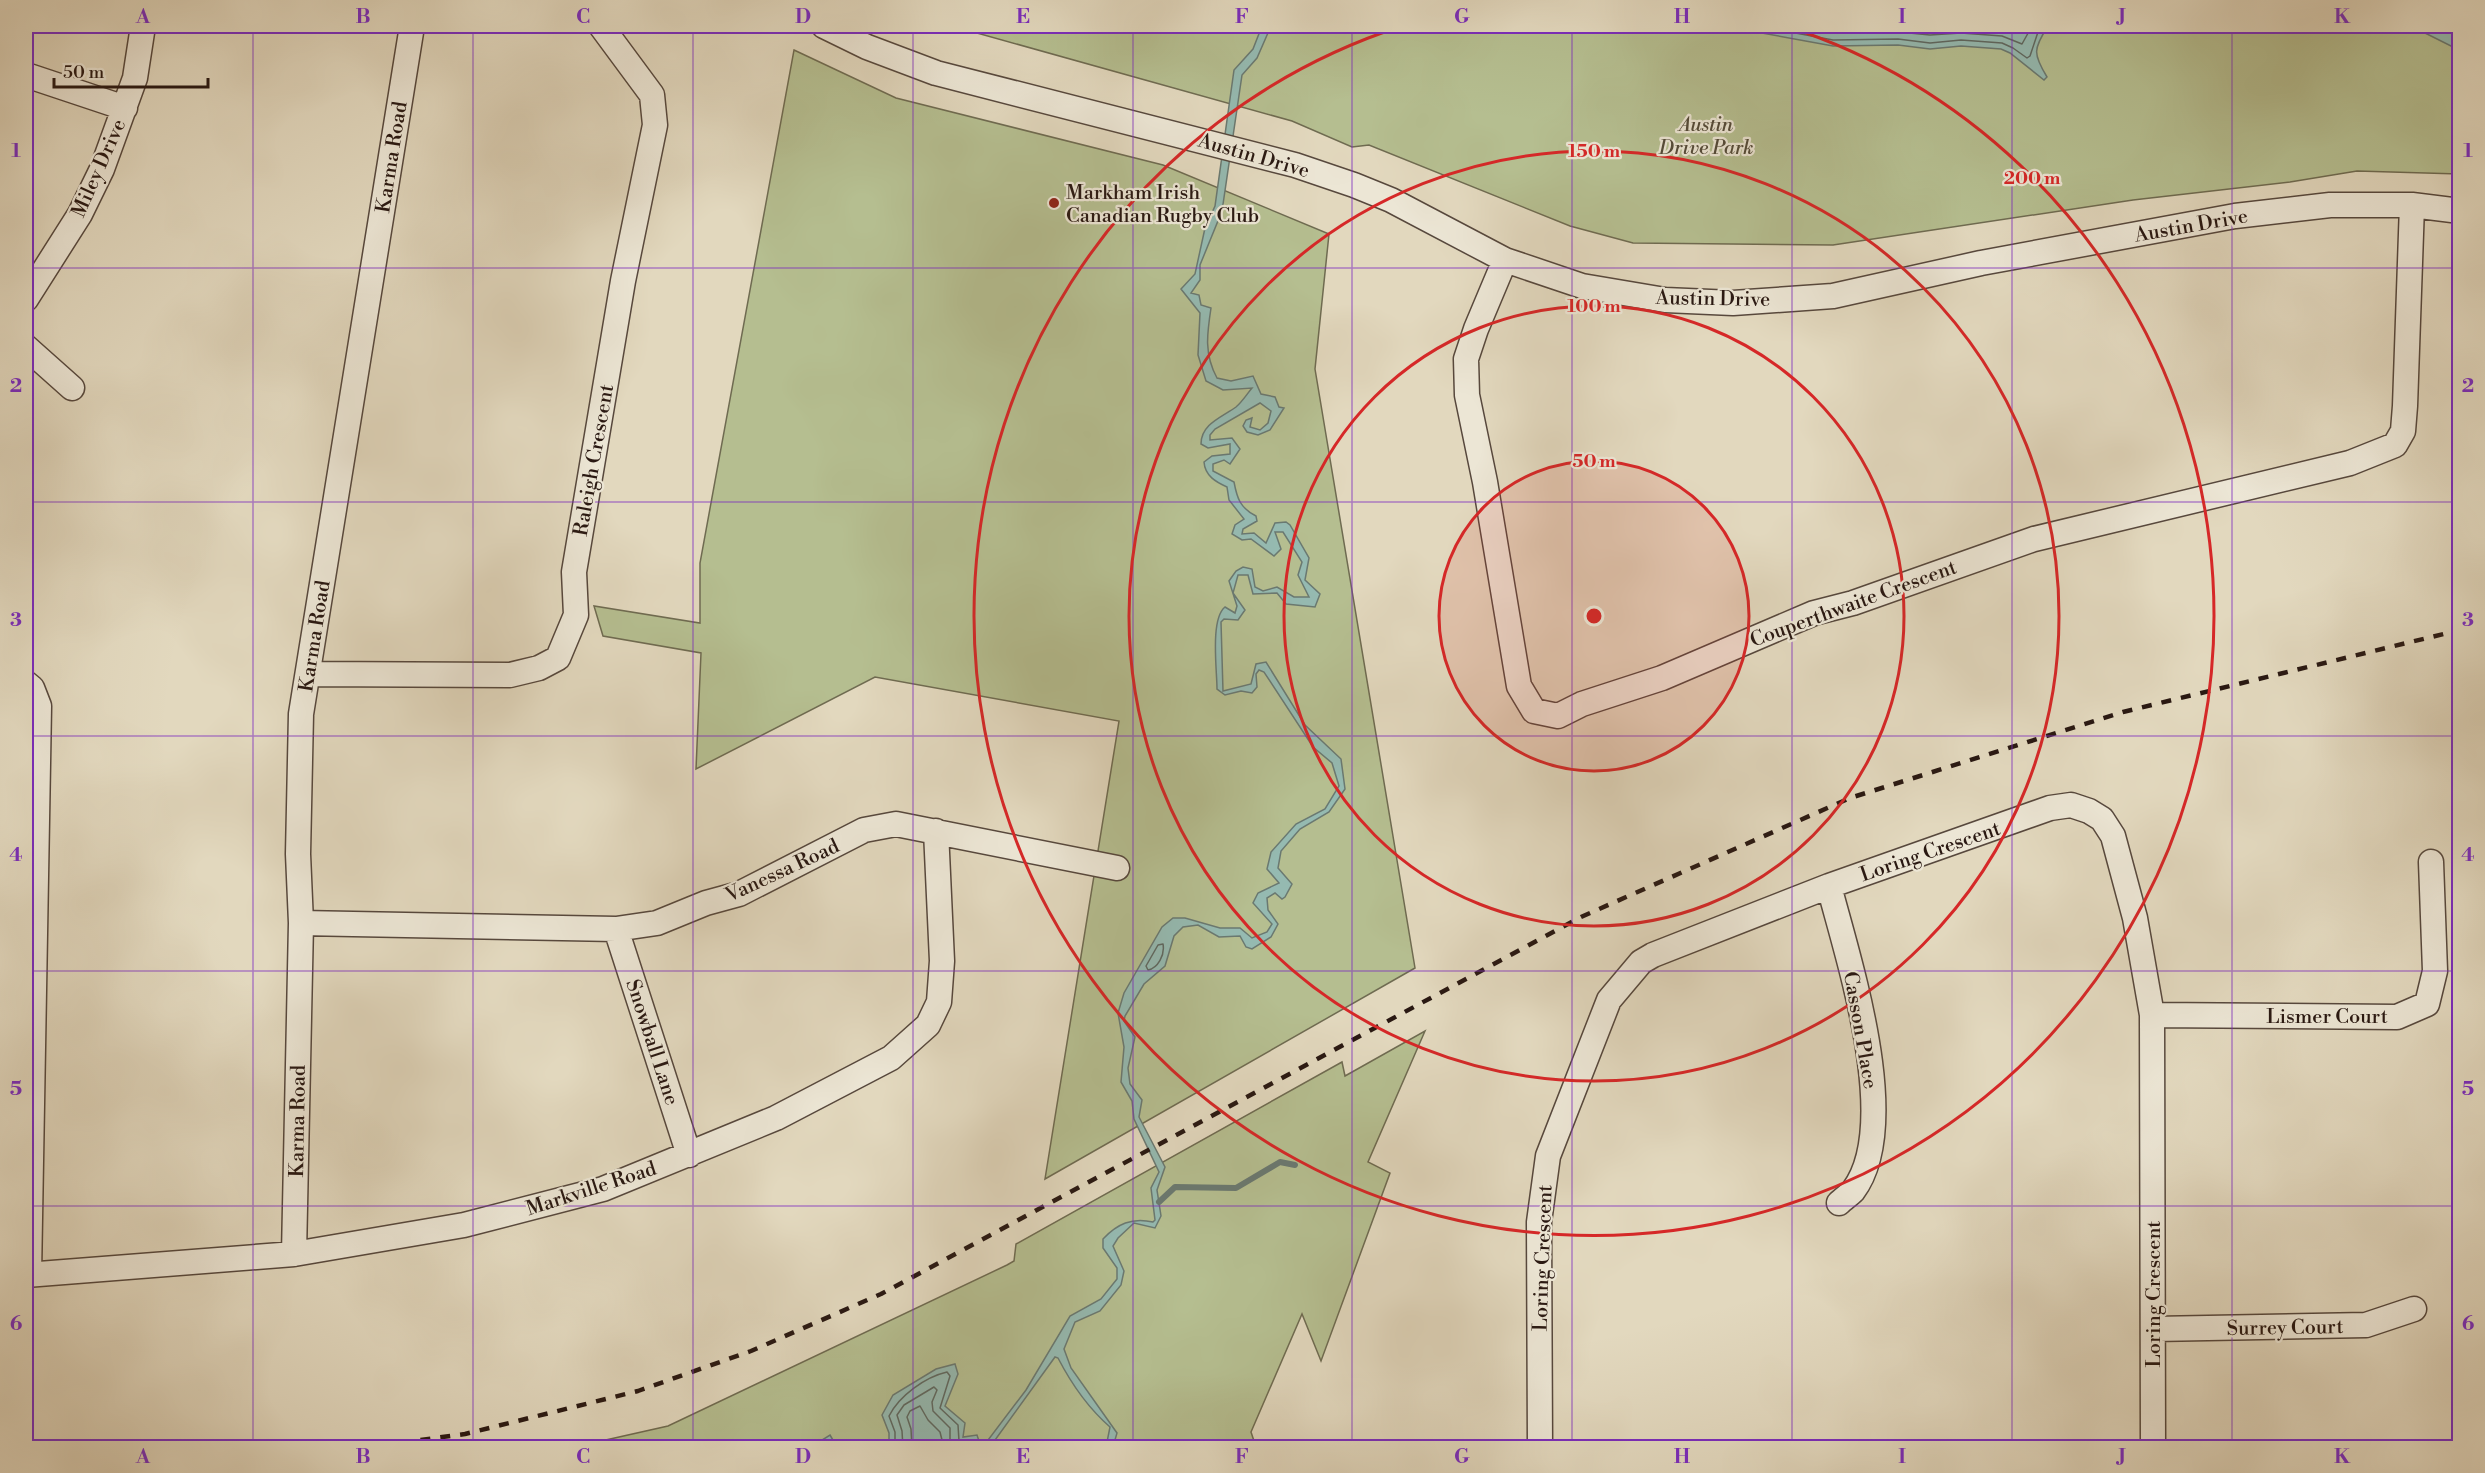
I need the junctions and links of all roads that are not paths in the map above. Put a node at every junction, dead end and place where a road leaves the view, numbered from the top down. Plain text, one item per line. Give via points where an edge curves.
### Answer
1 (143, 26) edge
2 (412, 26) edge
3 (601, 26) edge
4 (824, 26) edge
5 (26, 75) edge
6 (125, 108) junction
7 (2412, 205) junction
8 (2460, 211) edge
9 (1505, 260) junction
10 (26, 299) edge
11 (26, 347) edge
12 (72, 387) dead end
13 (308, 674) junction
14 (26, 683) edge
15 (936, 831) junction
16 (2431, 862) dead end
17 (1117, 867) dead end
18 (1829, 886) junction
19 (301, 923) junction
20 (616, 929) junction
21 (2152, 1015) junction
22 (689, 1155) junction
23 (1839, 1203) dead end
24 (294, 1254) junction
25 (27, 1275) edge
26 (2414, 1309) dead end
27 (2154, 1329) junction
28 (1540, 1448) edge
29 (2153, 1448) edge

1 - 6 street, Miley Drive via 135,78
2 - 13 street, Karma Road
3 - 13 street, Raleigh Crescent via 652,95 655,125 623,281 579,537 574,572 576,615 568,639 558,658 539,668 510,675
4 - 9 street, Austin Drive via 867,48 936,74 1226,146 1354,184
5 - 6 street
6 - 10 street, Miley Drive via 80,214
7 - 8 street, Austin Drive
7 - 9 street, Austin Drive via 2330,205 2235,216 1981,263 1833,296 1733,303 1665,300 1582,286
7 - 9 street, Couperthwaite Crescent via 2405,406 2403,431 2395,445 2350,463 2034,539 1814,613 1662,678 1582,704 1558,716 1534,711 1519,686 1467,395 1466,359
11 - 12 street
13 - 19 street, Karma Road via 301,714 299,782
14 - 25 street via 39,706
15 - 17 street, Vanessa Road
15 - 20 street, Vanessa Road via 896,824 864,830 739,894 657,922
15 - 22 street, Markville Road via 942,961 939,1002 928,1025 891,1058 776,1119
16 - 21 street, Lismer Court via 2435,971 2427,1004 2397,1017
18 - 21 street, Loring Crescent via 2050,808 2071,805 2089,812 2102,819 2113,836 2135,918
18 - 23 street, Casson Place via 1854,979 1870,1060 1873,1110 1871,1145 1863,1171 1853,1191
18 - 28 street, Loring Crescent via 1653,955 1641,962 1609,1000 1548,1156 1542,1194
19 - 20 street, Vanessa Road
19 - 24 street, Karma Road
20 - 22 street, Snowball Lane
21 - 27 street, Loring Crescent
22 - 24 street, Markville Road via 603,1189 527,1210 464,1225
24 - 25 street, Markville Road
26 - 27 street, Surrey Court via 2366,1325
27 - 29 street, Loring Crescent

